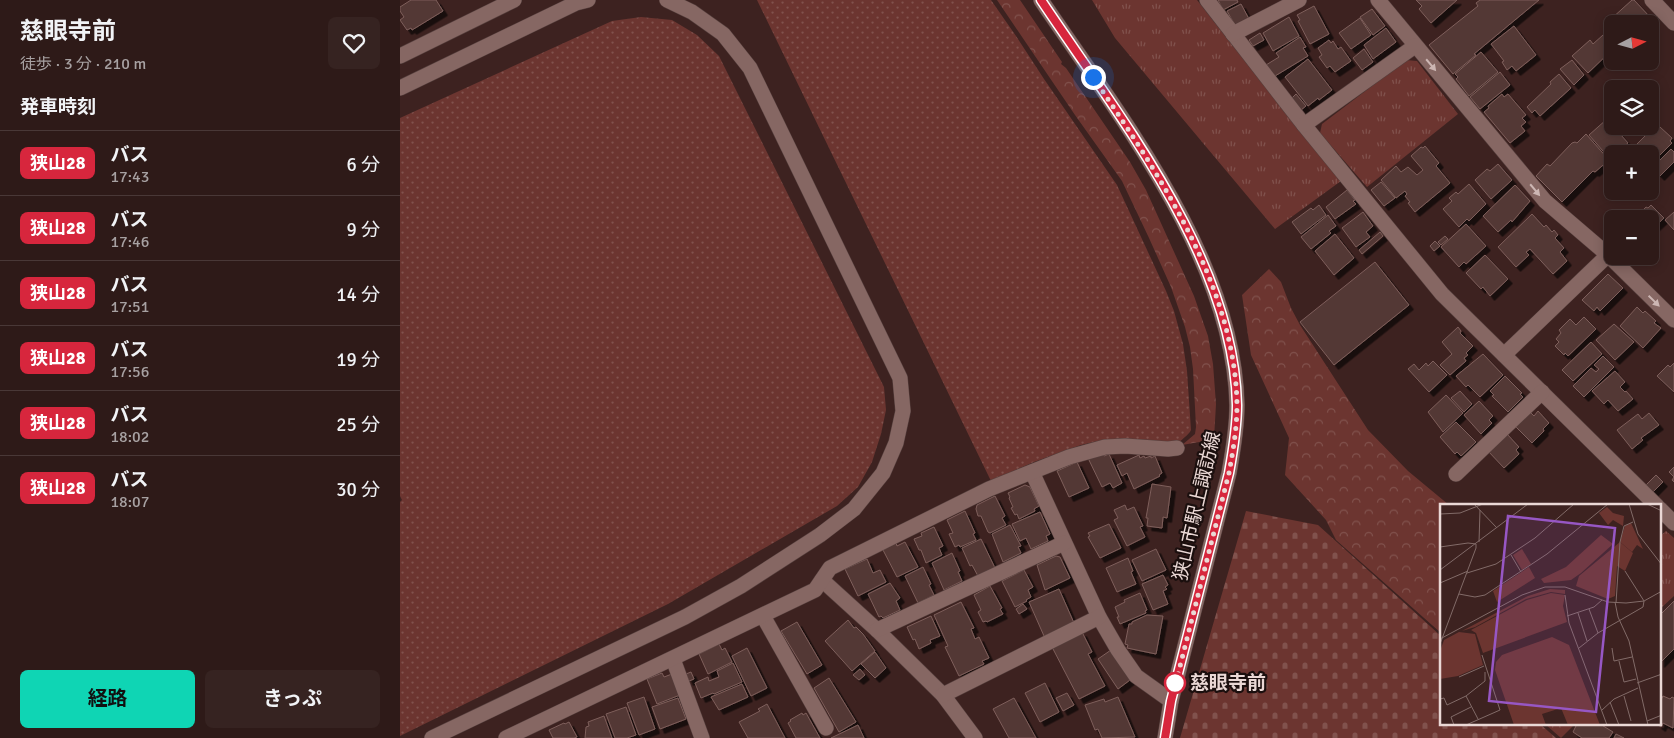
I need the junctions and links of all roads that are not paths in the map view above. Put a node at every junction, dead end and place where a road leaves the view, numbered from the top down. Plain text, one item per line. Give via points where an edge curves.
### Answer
1 (514, 0) edge
2 (588, 0) edge
3 (667, 0) edge
4 (1041, 0) edge
5 (1207, 0) edge
6 (1299, 0) edge
7 (1378, 0) edge
8 (1652, 0) edge
9 (1674, 23) edge
10 (1233, 34) junction
11 (1415, 46) junction
12 (400, 56) edge
13 (400, 88) edge
14 (1304, 125) junction
15 (1604, 253) edge
16 (1604, 260) edge
17 (1617, 265) edge
18 (1674, 320) edge
19 (1504, 355) junction
20 (1542, 392) junction
21 (1177, 448) dead end
22 (1032, 472) junction
23 (1456, 474) dead end
24 (1655, 504) edge
25 (1662, 511) edge
26 (1674, 523) edge
27 (1064, 543) junction
28 (822, 580) junction
29 (763, 616) junction
30 (1099, 617) junction
31 (877, 630) junction
32 (673, 659) junction
33 (943, 695) junction
34 (1171, 701) junction
35 (826, 728) dead end
36 (432, 738) edge
37 (506, 738) edge
38 (702, 738) edge
39 (976, 738) edge
40 (1165, 738) edge

1 - 12 street
2 - 13 street
3 - 36 street via 692,12 723,34 750,68 900,378 903,411 896,443 883,473 854,510 741,586 685,617
4 - 34 street, 狭山市駅上諏訪線 via 1173,200 1217,300 1229,340 1237,406 1229,473
5 - 10 street
6 - 10 street
7 - 11 street
8 - 9 street
10 - 14 street
11 - 14 street
11 -> 15 street via 1545,201
14 - 19 street via 1442,294
16 - 19 street
17 -> 18 street
19 - 20 street
20 - 23 street
20 - 24 street
21 - 22 street via 1105,447
22 - 27 street
22 - 28 street via 989,489 830,568
25 - 26 street
27 - 30 street
27 - 31 street
28 - 29 street via 816,590
28 - 31 street
29 - 32 street
29 - 35 street
30 - 33 street
30 - 34 street via 1136,676
31 - 33 street
32 - 37 street
32 - 38 street
33 - 39 street
34 - 40 street, 狭山市駅上諏訪線

